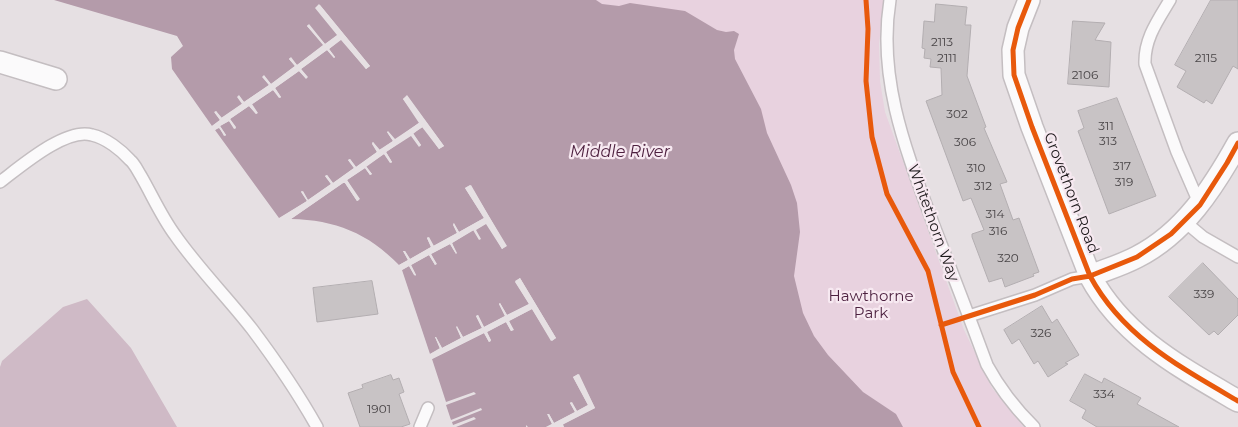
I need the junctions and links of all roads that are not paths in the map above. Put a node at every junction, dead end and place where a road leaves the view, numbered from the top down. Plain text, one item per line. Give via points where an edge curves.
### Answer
1 (890, 0) edge
2 (1029, 0) edge
3 (1170, 0) edge
4 (0, 62) edge
5 (56, 79) dead end
6 (1238, 143) edge
7 (0, 182) edge
8 (1200, 205) junction
9 (1184, 221) junction
10 (1238, 257) edge
11 (1090, 276) junction
12 (969, 316) junction
13 (1238, 401) edge
14 (428, 408) dead end
15 (317, 427) edge
16 (420, 427) edge
17 (1034, 427) edge

1 - 12 lane, Whitethorn Way via 887,39 893,103 914,172
2 - 11 street, Grovethorn Road via 1013,50 1014,75
3 - 8 lane via 1151,33 1145,64 1176,152
4 - 5 street
6 - 8 street
7 - 15 lane via 48,147 77,135 91,134 132,160 170,228 276,361
8 - 9 street
9 - 10 lane via 1203,237
9 - 11 street via 1137,257
11 - 12 lane via 1072,279 1035,295
11 - 13 street, Grovethorn Road via 1115,314 1143,341
12 - 17 lane, Whitethorn Way via 999,387
14 - 16 lane

